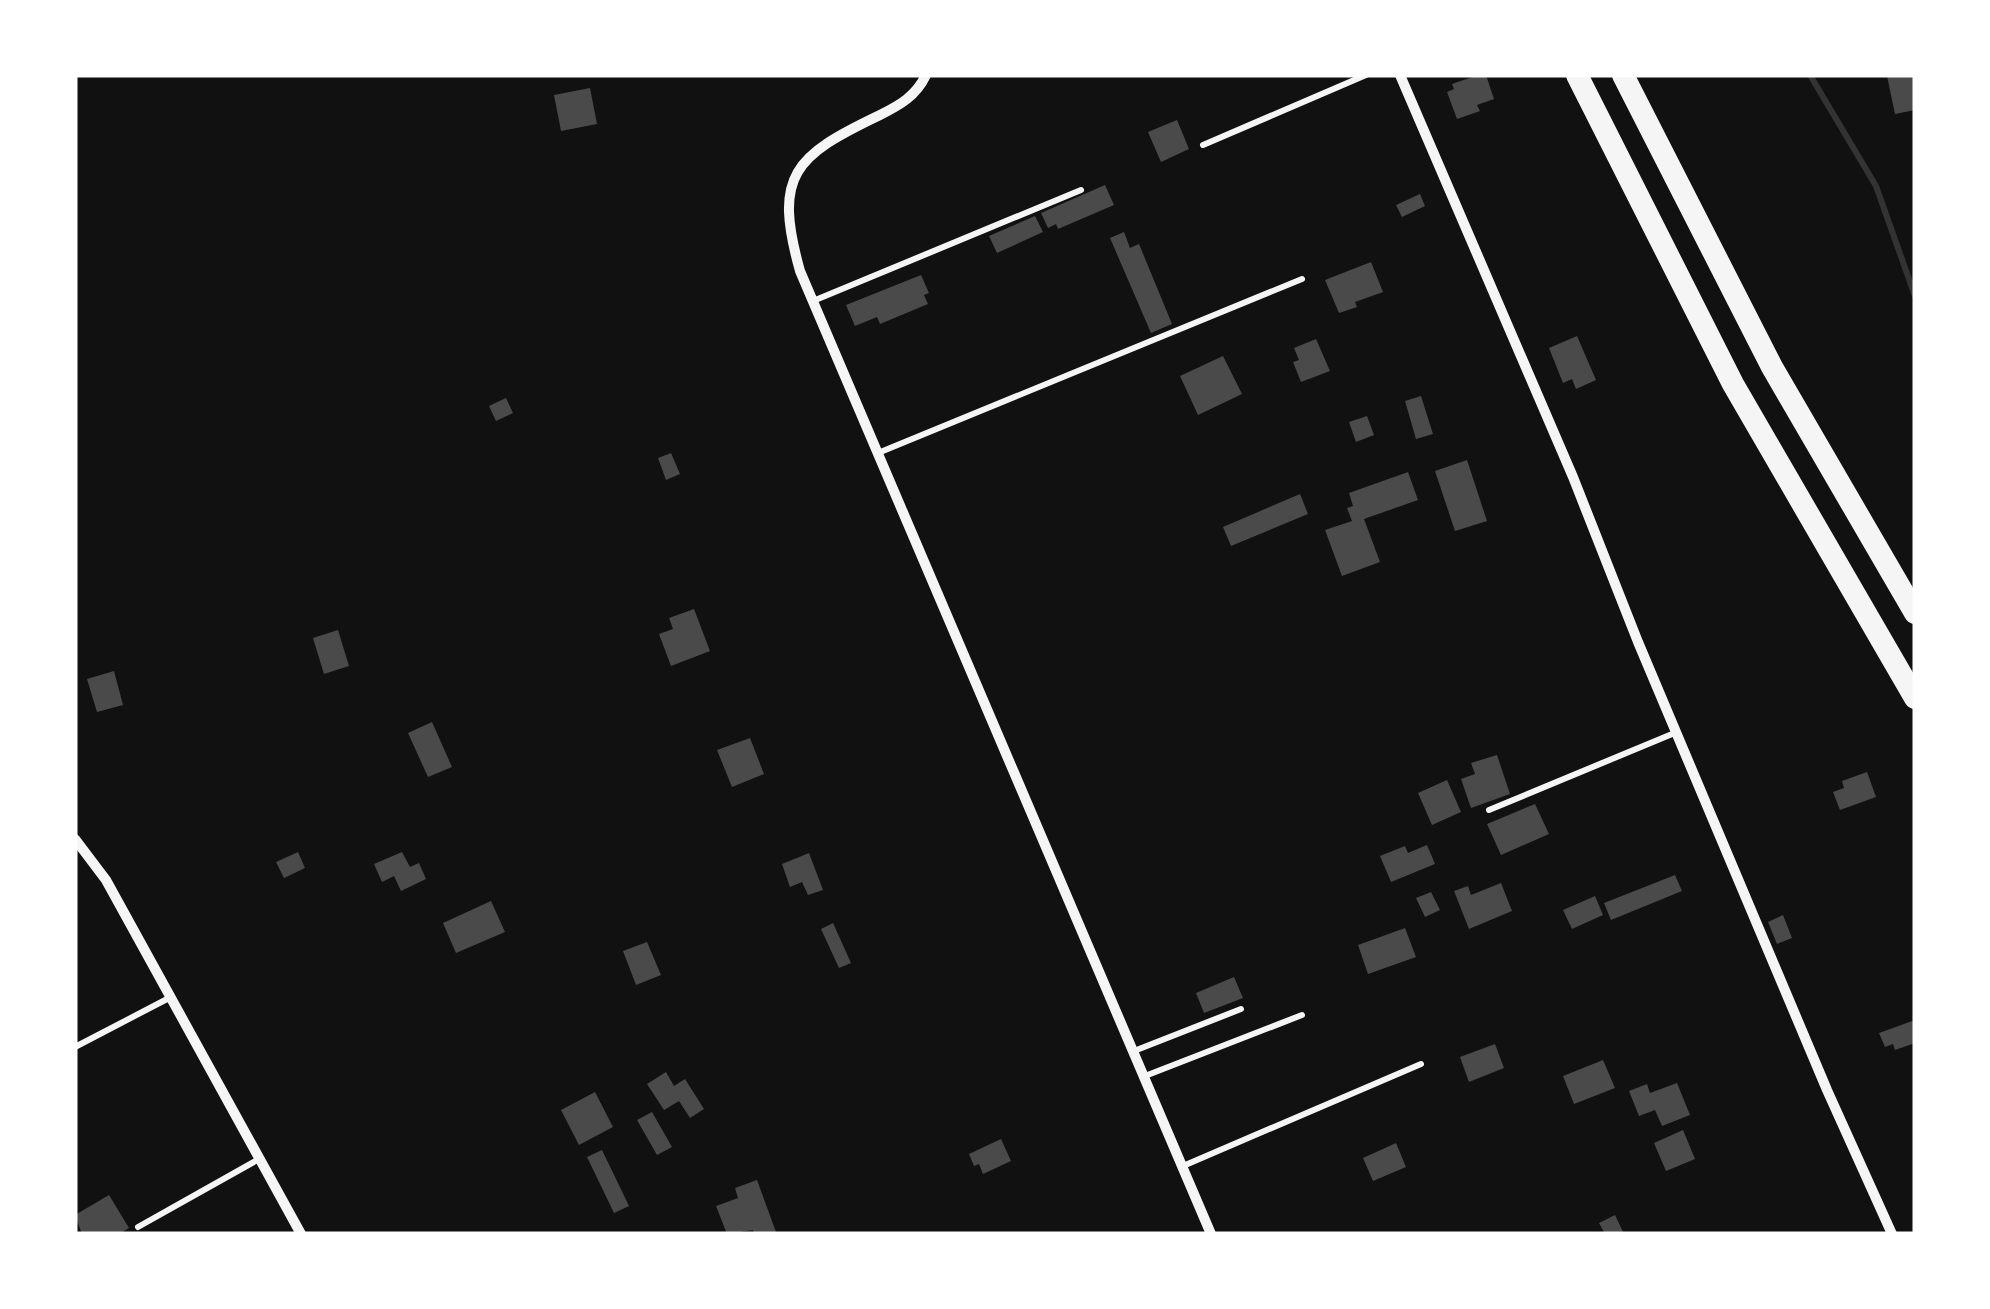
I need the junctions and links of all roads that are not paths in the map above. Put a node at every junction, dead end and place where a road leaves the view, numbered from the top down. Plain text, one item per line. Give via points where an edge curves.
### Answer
1 (926, 75) edge
2 (1366, 75) edge
3 (1400, 75) edge
4 (1577, 75) edge
5 (1623, 75) edge
6 (1204, 145) dead end
7 (1081, 190) dead end
8 (1302, 279) dead end
9 (813, 302) junction
10 (877, 454) junction
11 (1915, 613) edge
12 (1915, 698) edge
13 (1677, 732) junction
14 (1489, 810) dead end
15 (75, 839) edge
16 (171, 997) junction
17 (1241, 1009) dead end
18 (1302, 1015) dead end
19 (75, 1047) edge
20 (1134, 1051) junction
21 (1421, 1064) dead end
22 (1145, 1076) junction
23 (260, 1158) junction
24 (1183, 1166) junction
25 (138, 1227) dead end
26 (301, 1234) edge
27 (1211, 1234) edge
28 (1892, 1234) edge

1 - 9 street via 904,102 812,153 795,177 787,220
2 - 6 lane
3 - 13 street
4 - 12 highway via 1732,384
5 - 11 highway via 1772,367
7 - 9 lane
8 - 10 lane
9 - 10 street
10 - 20 street
13 - 14 lane
13 - 28 street
15 - 16 street via 106,880
16 - 19 lane
16 - 23 street
17 - 20 lane
18 - 22 lane
20 - 22 street
21 - 24 lane
22 - 24 street
23 - 25 lane
23 - 26 street
24 - 27 street

